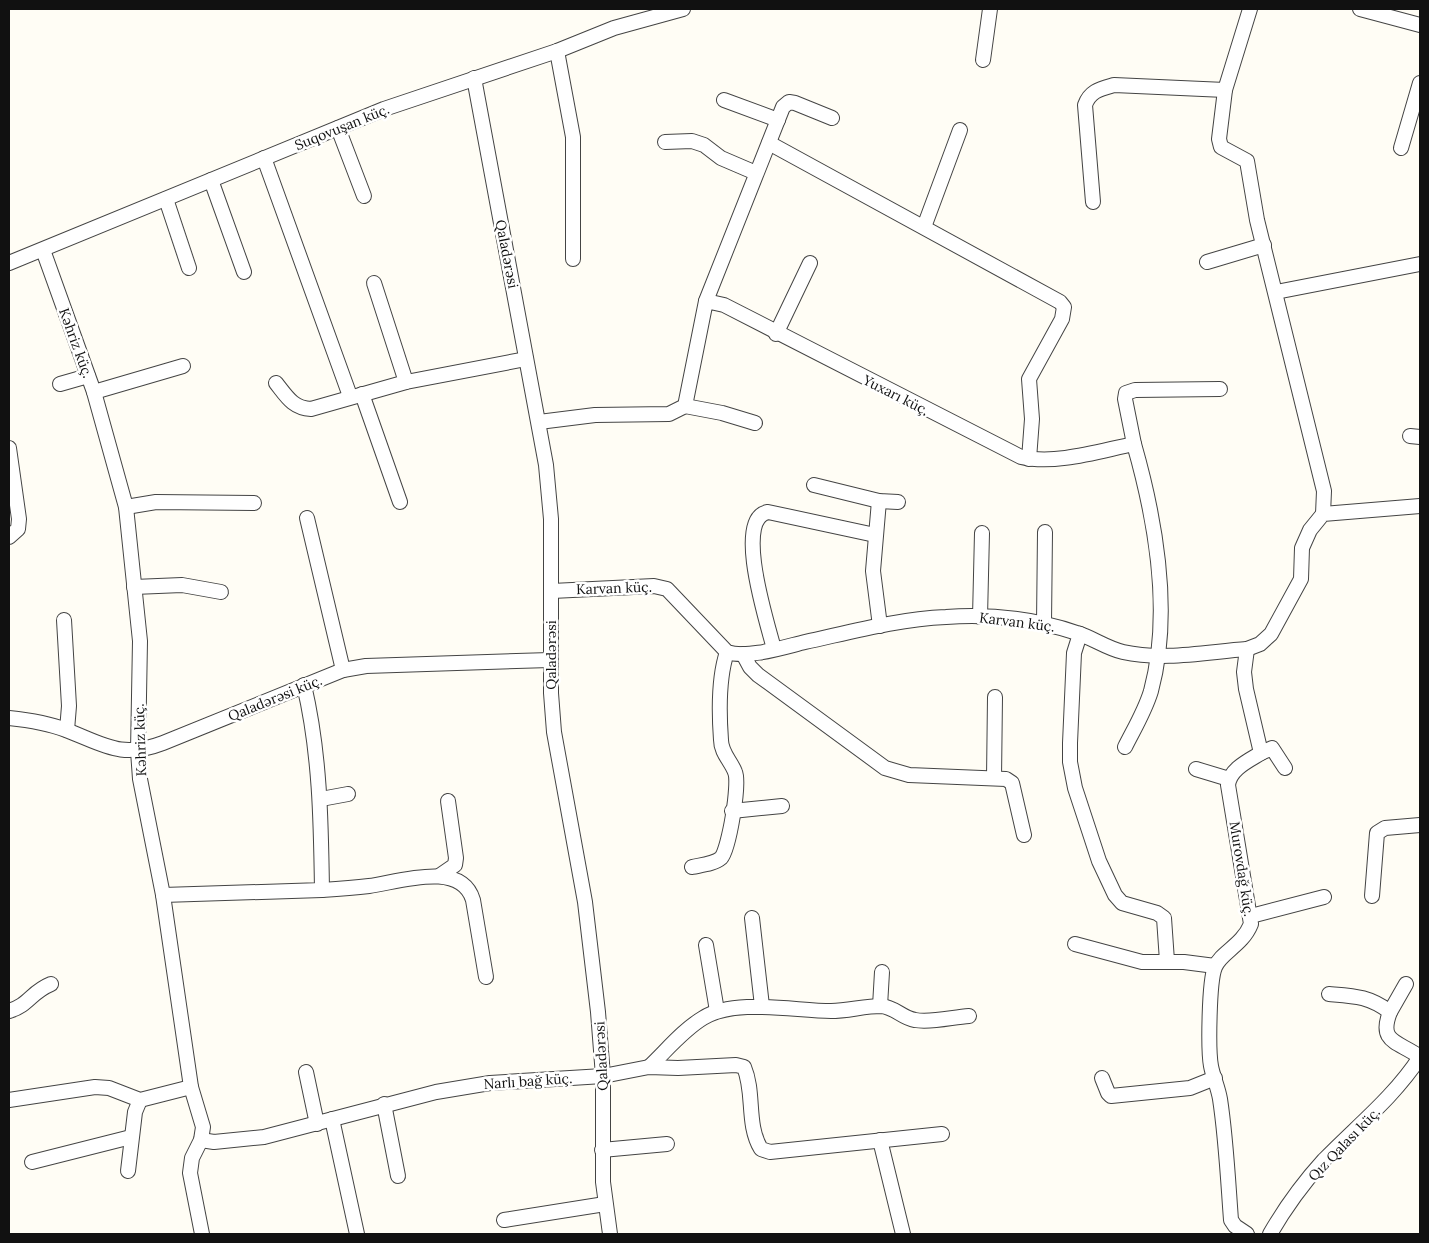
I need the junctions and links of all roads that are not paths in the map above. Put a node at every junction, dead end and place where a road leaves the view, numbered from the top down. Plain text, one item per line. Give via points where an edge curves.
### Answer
1 (683, 9) edge
2 (990, 9) edge
3 (1250, 9) edge
4 (1360, 9) edge
5 (1420, 25) edge
6 (557, 51) junction
7 (983, 60) dead end
8 (474, 78) junction
9 (1420, 83) edge
10 (1225, 90) junction
11 (724, 100) dead end
12 (832, 118) dead end
13 (778, 120) junction
14 (338, 128) junction
15 (960, 130) dead end
16 (665, 142) dead end
17 (769, 143) junction
18 (1401, 148) dead end
19 (264, 158) junction
20 (756, 173) junction
21 (212, 180) junction
22 (364, 196) dead end
23 (166, 199) junction
24 (1093, 202) dead end
25 (924, 227) junction
26 (1264, 245) junction
27 (43, 250) junction
28 (573, 259) dead end
29 (810, 262) dead end
30 (1207, 262) dead end
31 (9, 263) edge
32 (1420, 264) edge
33 (189, 268) dead end
34 (244, 272) dead end
35 (374, 283) dead end
36 (1276, 292) junction
37 (706, 301) junction
38 (776, 334) junction
39 (526, 358) junction
40 (183, 366) dead end
41 (88, 376) junction
42 (406, 382) junction
43 (276, 383) dead end
44 (60, 384) dead end
45 (1220, 389) dead end
46 (94, 392) junction
47 (356, 395) junction
48 (685, 406) junction
49 (539, 422) junction
50 (755, 423) dead end
51 (1134, 444) junction
52 (9, 448) edge
53 (1029, 459) junction
54 (814, 485) dead end
55 (879, 501) junction
56 (400, 502) dead end
57 (898, 502) dead end
58 (254, 503) dead end
59 (126, 506) junction
60 (1420, 506) edge
61 (1323, 514) junction
62 (307, 518) dead end
63 (1045, 532) dead end
64 (982, 533) dead end
65 (875, 535) junction
66 (9, 537) edge
67 (134, 587) junction
68 (552, 591) junction
69 (221, 592) dead end
70 (980, 617) junction
71 (64, 620) dead end
72 (1044, 623) junction
73 (880, 626) junction
74 (1080, 634) junction
75 (1247, 648) junction
76 (774, 649) junction
77 (727, 652) junction
78 (743, 654) junction
79 (1158, 656) junction
80 (550, 660) junction
81 (343, 670) junction
82 (304, 685) junction
83 (995, 697) dead end
84 (9, 718) edge
85 (67, 730) junction
86 (1125, 746) dead end
87 (138, 751) junction
88 (1261, 753) junction
89 (1285, 768) dead end
90 (1196, 769) dead end
91 (994, 778) junction
92 (1228, 779) junction
93 (348, 794) dead end
94 (321, 799) junction
95 (448, 801) dead end
96 (782, 806) dead end
97 (732, 811) junction
98 (1420, 825) edge
99 (1024, 835) dead end
100 (692, 867) dead end
101 (439, 876) junction
102 (322, 890) junction
103 (163, 895) junction
104 (1372, 896) dead end
105 (1324, 897) dead end
106 (1251, 916) junction
107 (752, 918) dead end
108 (1075, 944) dead end
109 (706, 945) dead end
110 (1167, 961) junction
111 (1215, 966) junction
112 (882, 972) dead end
113 (486, 977) dead end
114 (51, 984) dead end
115 (1406, 984) dead end
116 (1329, 994) dead end
117 (762, 1006) junction
118 (880, 1006) junction
119 (9, 1011) edge
120 (717, 1011) junction
121 (1390, 1012) junction
122 (969, 1016) dead end
123 (1420, 1057) edge
124 (649, 1067) junction
125 (306, 1072) dead end
126 (1416, 1073) edge
127 (603, 1076) junction
128 (1102, 1078) dead end
129 (1215, 1078) junction
130 (191, 1087) junction
131 (9, 1100) edge
132 (140, 1100) junction
133 (384, 1104) junction
134 (332, 1119) junction
135 (317, 1124) junction
136 (942, 1134) dead end
137 (131, 1137) junction
138 (201, 1140) junction
139 (880, 1140) junction
140 (667, 1144) dead end
141 (602, 1150) junction
142 (32, 1162) dead end
143 (128, 1171) dead end
144 (398, 1176) dead end
145 (605, 1204) junction
146 (504, 1220) dead end
147 (202, 1234) edge
148 (357, 1234) edge
149 (610, 1234) edge
150 (903, 1234) edge
151 (1247, 1234) edge
152 (1270, 1234) edge

1 - 6 street, Suqovuşan küç. via 614,28
2 - 7 street
3 - 10 street
4 - 5 street
6 - 8 street, Suqovuşan küç.
6 - 28 street via 573,137
8 - 14 street, Suqovuşan küç.
8 - 39 street, Qaladərəsi
9 - 18 street
10 - 24 street via 1114,86 1098,89 1088,96 1085,105
10 - 26 street via 1219,139 1221,147 1247,161
11 - 13 street
12 - 13 street via 789,102 783,107
13 - 17 street
14 - 19 street, Suqovuşan küç.
14 - 22 street
15 - 25 street
16 - 20 street via 704,144 721,158
17 - 20 street
17 - 25 street
19 - 21 street, Suqovuşan küç.
19 - 47 street
20 - 37 street
21 - 23 street, Suqovuşan küç.
21 - 34 street
23 - 27 street, Suqovuşan küç.
23 - 33 street
25 - 53 street via 1064,307 1062,319 1029,379 1032,419
26 - 30 street
26 - 36 street
27 - 31 street, Suqovuşan küç.
27 - 41 street, Kəhriz küç.
29 - 38 street
32 - 36 street
35 - 42 street
36 - 61 street via 1324,490
37 - 38 street, Yuxarı küç. via 724,305
37 - 48 street
38 - 53 street, Yuxarı küç. via 1021,458
39 - 42 street
39 - 49 street, Qaladərəsi
40 - 46 street
41 - 44 street
41 - 46 street, Kəhriz küç.
42 - 47 street
43 - 47 street via 300,408 312,408
45 - 51 street via 1135,390 1126,393 1124,399
46 - 59 street, Kəhriz küç.
47 - 56 street
48 - 49 street via 670,414 595,414
48 - 50 street
49 - 68 street, Qaladərəsi via 551,519
51 - 53 street, Yuxarı küç. via 1066,457
51 - 79 street via 1154,524 1160,571
52 - 66 street via 19,519 18,529
54 - 55 street
55 - 57 street
55 - 65 street
58 - 59 street via 156,502
59 - 67 street, Kəhriz küç.
60 - 61 street
61 - 75 street, Karvan küç. via 1304,542 1301,579 1271,634 1260,644
62 - 81 street
63 - 72 street
64 - 70 street
65 - 73 street via 874,571
65 - 76 street via 761,513 751,547
67 - 69 street via 182,585
67 - 87 street, Kəhriz küç. via 140,641
68 - 77 street, Karvan küç. via 654,586 667,589
68 - 80 street, Qaladərəsi
70 - 72 street, Karvan küç.
70 - 73 street, Karvan küç. via 918,619
71 - 85 street via 70,706
72 - 74 street, Karvan küç.
73 - 76 street, Karvan küç.
74 - 79 street, Karvan küç. via 1122,652
74 - 110 street via 1074,654 1070,743 1075,788 1099,861 1115,895 1122,903 1158,913 1164,918
75 - 79 street, Karvan küç.
75 - 88 street via 1246,688
76 - 78 street, Karvan küç.
77 - 78 street, Karvan küç.
77 - 97 street via 722,665 720,742 736,772
78 - 91 street via 758,675 885,768 909,775
79 - 86 street via 1150,693
80 - 81 street, Qaladərəsi küç. via 366,666
80 - 127 street, Qaladərəsi via 554,732 585,902
81 - 82 street, Qaladərəsi küç.
82 - 87 street, Qaladərəsi küç.
82 - 94 street
83 - 91 street
84 - 85 street, Qaladərəsi küç. via 46,723
85 - 87 street, Qaladərəsi küç. via 106,747
87 - 103 street, Kəhriz küç. via 142,796
88 - 89 street via 1272,748 1276,750
88 - 92 street via 1234,771
90 - 92 street
91 - 99 street via 1012,782
92 - 106 street, Murovdağ küç.
93 - 94 street
94 - 102 street
95 - 101 street via 456,858 454,865
96 - 97 street
97 - 100 street via 723,856
98 - 104 street via 1385,828 1377,833
101 - 102 street via 426,875 369,886
101 - 113 street via 464,884 471,891
102 - 103 street
103 - 130 street, Kəhriz küç.
105 - 106 street
106 - 111 street, Murovdağ küç. via 1247,934
107 - 117 street
108 - 110 street via 1104,950 1132,961
109 - 120 street
110 - 111 street
111 - 129 street via 1210,1056
112 - 118 street
114 - 119 street via 38,989 21,1007
115 - 121 street
116 - 121 street via 1361,996
117 - 118 street via 832,1011
117 - 120 street
118 - 122 street via 890,1007 918,1021
120 - 124 street via 690,1028
121 - 123 street via 1384,1026 1390,1039
123 - 126 street, Qız Qalası küç.
124 - 127 street, Narlı bağ küç.
124 - 139 street, Narlı bağ küç. via 744,1067 749,1077 755,1139 760,1149 770,1152
125 - 135 street
126 - 152 street, Qız Qalası küç. via 1324,1161
127 - 133 street, Narlı bağ küç. via 490,1083
127 - 141 street, Qaladərəsi
128 - 129 street via 1112,1096 1190,1088
129 - 151 street via 1220,1097 1231,1220 1234,1226
130 - 132 street
130 - 138 street, Kəhriz küç. via 203,1127
131 - 132 street via 95,1087 109,1088
132 - 137 street
133 - 134 street, Narlı bağ küç.
133 - 144 street
134 - 135 street, Narlı bağ küç.
134 - 148 street
135 - 138 street, Narlı bağ küç. via 264,1137 214,1142
136 - 139 street, Narlı bağ küç.
137 - 142 street
137 - 143 street
138 - 147 street, Kəhriz küç. via 192,1158 190,1172
139 - 150 street
140 - 141 street
141 - 145 street, Qaladərəsi
145 - 146 street
145 - 149 street, Qaladərəsi

